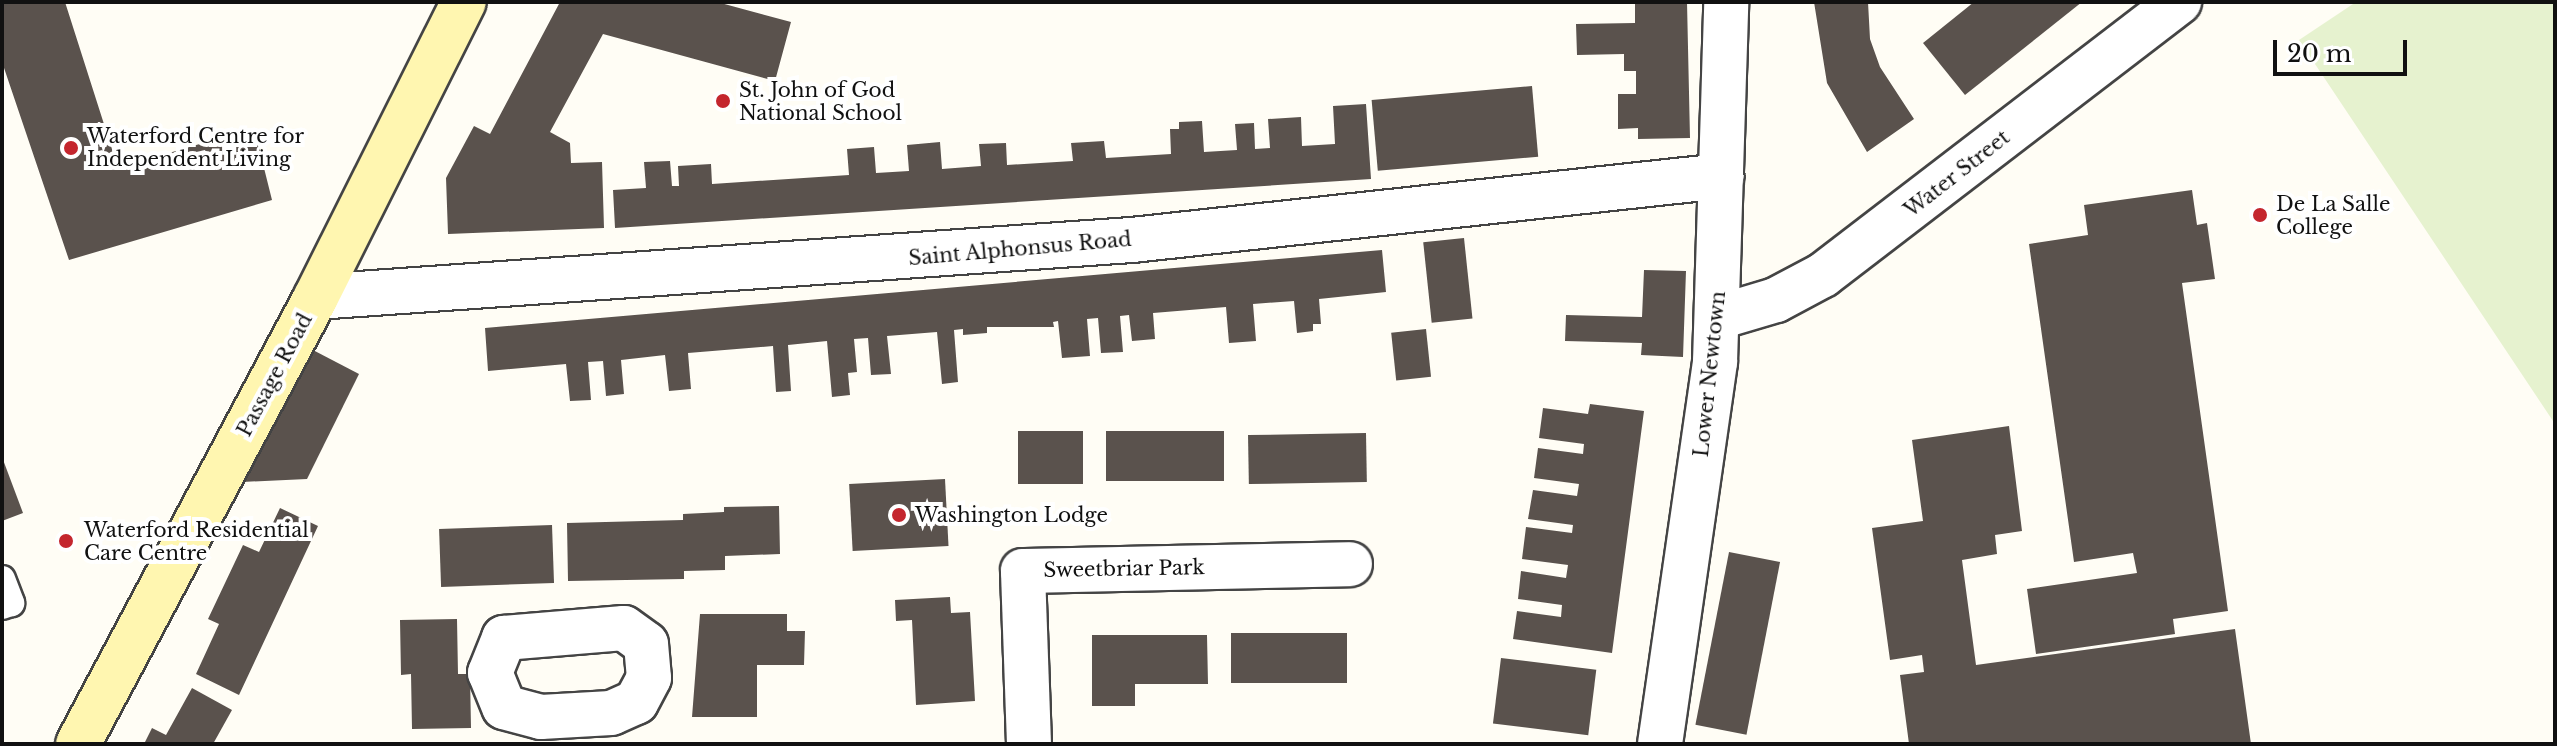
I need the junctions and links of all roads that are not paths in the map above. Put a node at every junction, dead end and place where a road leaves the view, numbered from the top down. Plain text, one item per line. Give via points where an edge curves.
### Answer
1 (464, 2) edge
2 (1726, 2) edge
3 (2179, 2) edge
4 (1722, 176) junction
5 (316, 297) junction
6 (1719, 317) junction
7 (1350, 564) dead end
8 (2, 579) edge
9 (2, 606) edge
10 (78, 744) edge
11 (1029, 744) edge
12 (1660, 744) edge

1 - 5 main road, Passage Road
2 - 4 street, Lower Newtown
3 - 6 street, Water Street via 1823,275 1776,300
4 - 5 street, Saint Alphonsus Road via 1132,240
4 - 6 street, Lower Newtown
5 - 10 main road, Passage Road
6 - 12 street, Lower Newtown
7 - 11 street, Sweetbriar Park via 1023,571
8 - 9 lane via 11,603

